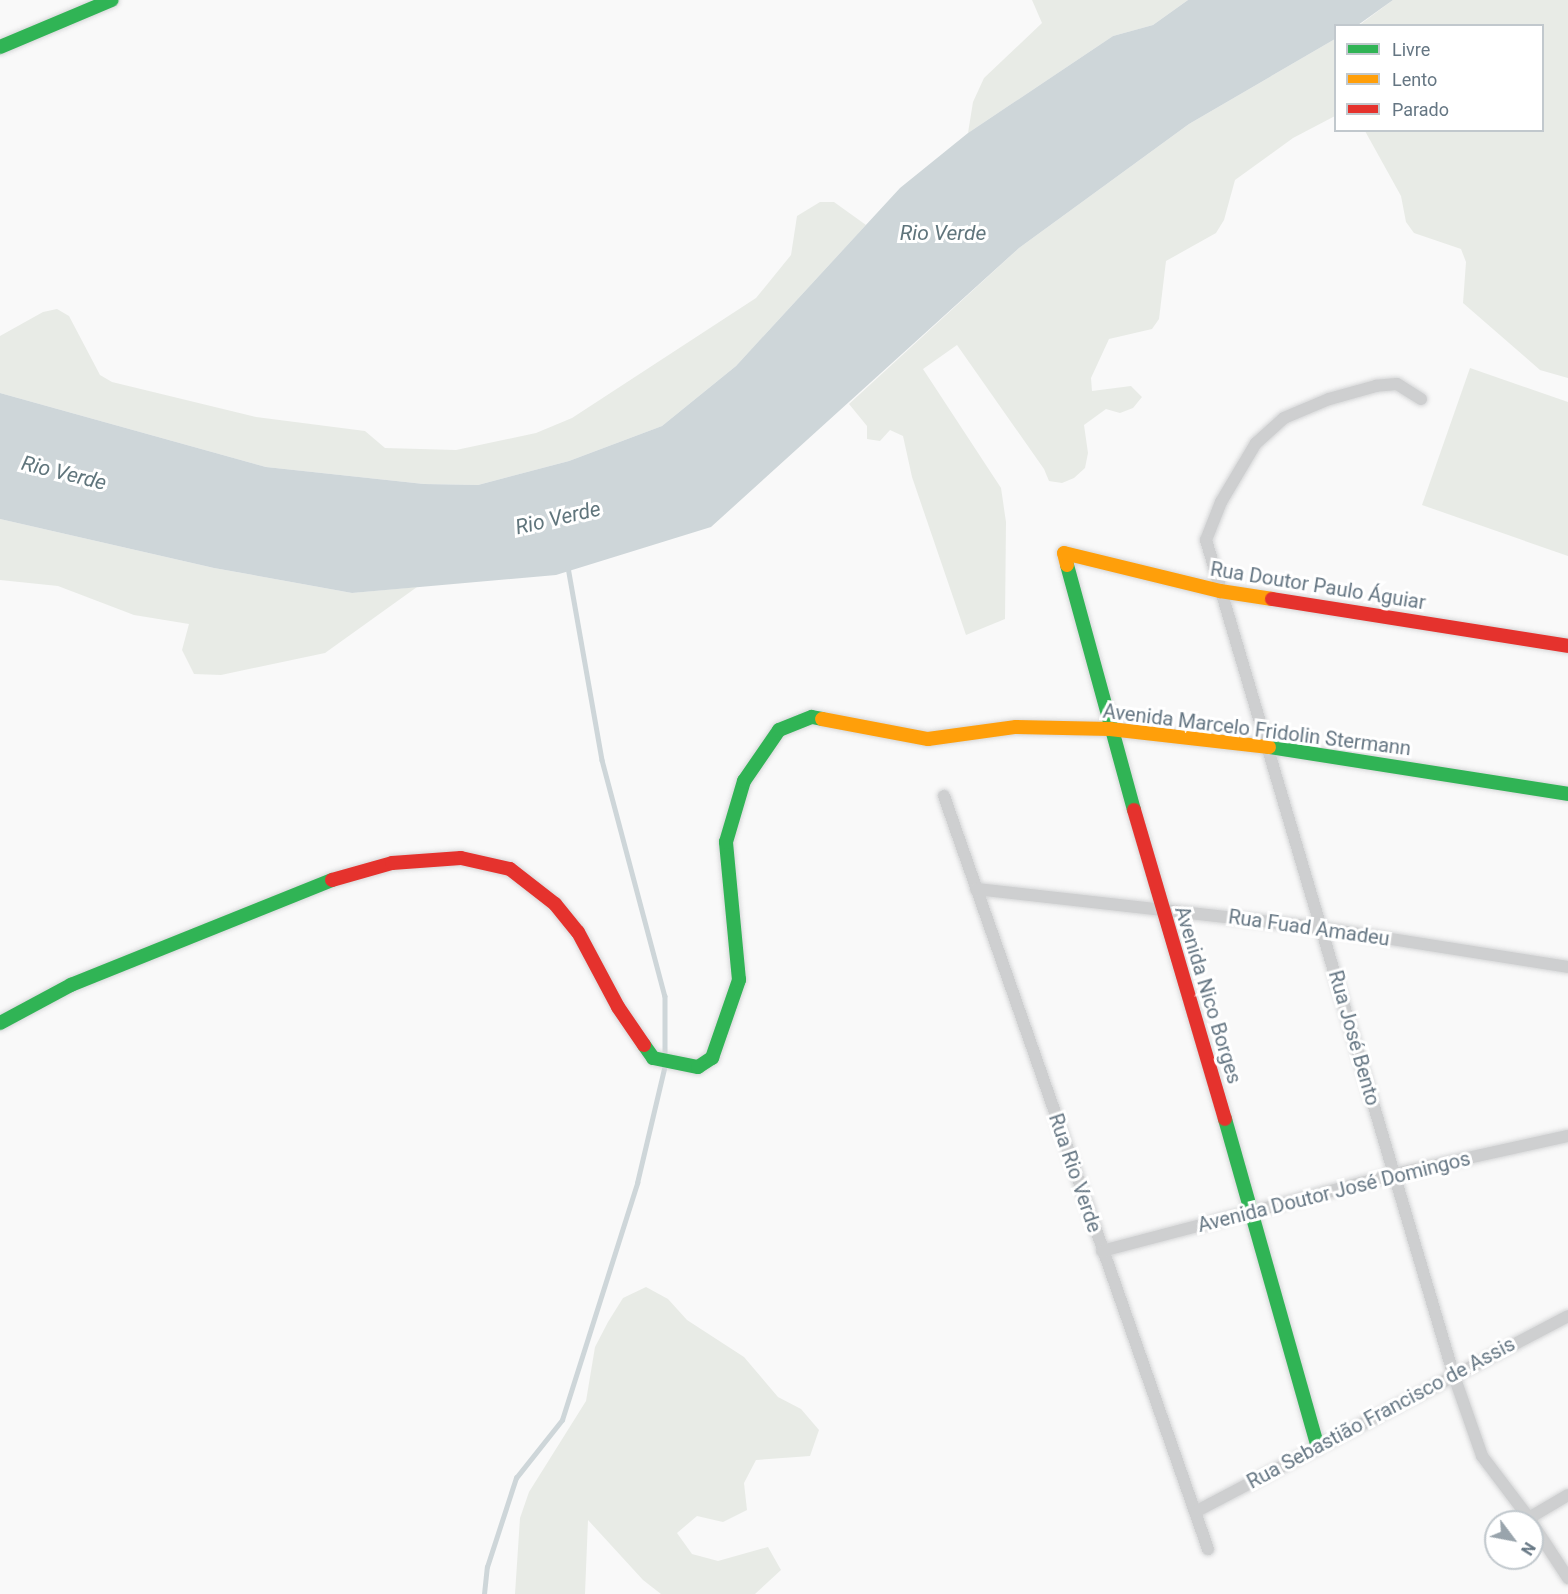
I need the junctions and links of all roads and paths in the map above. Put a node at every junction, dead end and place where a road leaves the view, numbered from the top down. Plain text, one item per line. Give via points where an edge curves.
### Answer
1 (112, 0) edge
2 (0, 47) edge
3 (1420, 399) dead end
4 (1064, 553) joint
5 (1220, 591) junction
6 (1568, 646) edge
7 (1110, 729) junction
8 (1268, 747) junction
9 (1568, 794) edge
10 (944, 796) dead end
11 (976, 889) junction
12 (1161, 909) junction
13 (1322, 928) junction
14 (1568, 967) edge
15 (0, 1023) edge
16 (1568, 1136) edge
17 (1395, 1174) junction
18 (1253, 1210) junction
19 (1102, 1251) junction
20 (1568, 1316) edge
21 (1453, 1373) junction
22 (1318, 1447) junction
23 (1568, 1495) edge
24 (1523, 1510) edge
25 (1195, 1512) junction
26 (1544, 1512) edge
27 (1544, 1541) edge
28 (1208, 1549) dead end
29 (1568, 1578) edge

1 - 2 street
3 - 5 street, Rua José Bento via 1398,384 1376,386 1329,399 1284,418 1256,443 1221,502 1206,540
4 - 5 street, Rua Doutor Paulo Águiar
4 - 7 street, Avenida Nico Borges
5 - 6 street, Rua Doutor Paulo Águiar
5 - 8 street, Rua José Bento
7 - 8 street, Avenida Marcelo Fridolin Stermann
7 - 12 street, Avenida Nico Borges
7 - 15 street, Avenida Marcelo Fridolin Stermann via 1016,727 928,739 812,717 779,730 744,781 726,842 739,980 712,1058 698,1067 653,1058 618,1007 578,932 555,904 510,869 461,858 392,863 321,883 71,985
8 - 9 street, Avenida Marcelo Fridolin Stermann
8 - 13 street, Rua José Bento
10 - 11 street, Rua Rio Verde
11 - 12 street, Rua Fuad Amadeu
11 - 19 street, Rua Rio Verde
12 - 13 street, Rua Fuad Amadeu
12 - 18 street, Avenida Nico Borges
13 - 14 street, Rua Fuad Amadeu
13 - 17 street, Rua José Bento
16 - 17 street, Avenida Doutor José Domingos
17 - 18 street, Avenida Doutor José Domingos
17 - 21 street, Rua José Bento
18 - 19 street, Avenida Doutor José Domingos
18 - 22 street, Avenida Nico Borges
19 - 25 street, Rua Rio Verde
20 - 21 street, Rua Sebastião Francisco de Assis
21 - 22 street, Rua Sebastião Francisco de Assis
21 - 24 street, Rua José Bento via 1482,1456
22 - 25 street, Rua Sebastião Francisco de Assis
23 - 26 street
25 - 28 street, Rua Rio Verde
27 - 29 street, Rua José Bento

